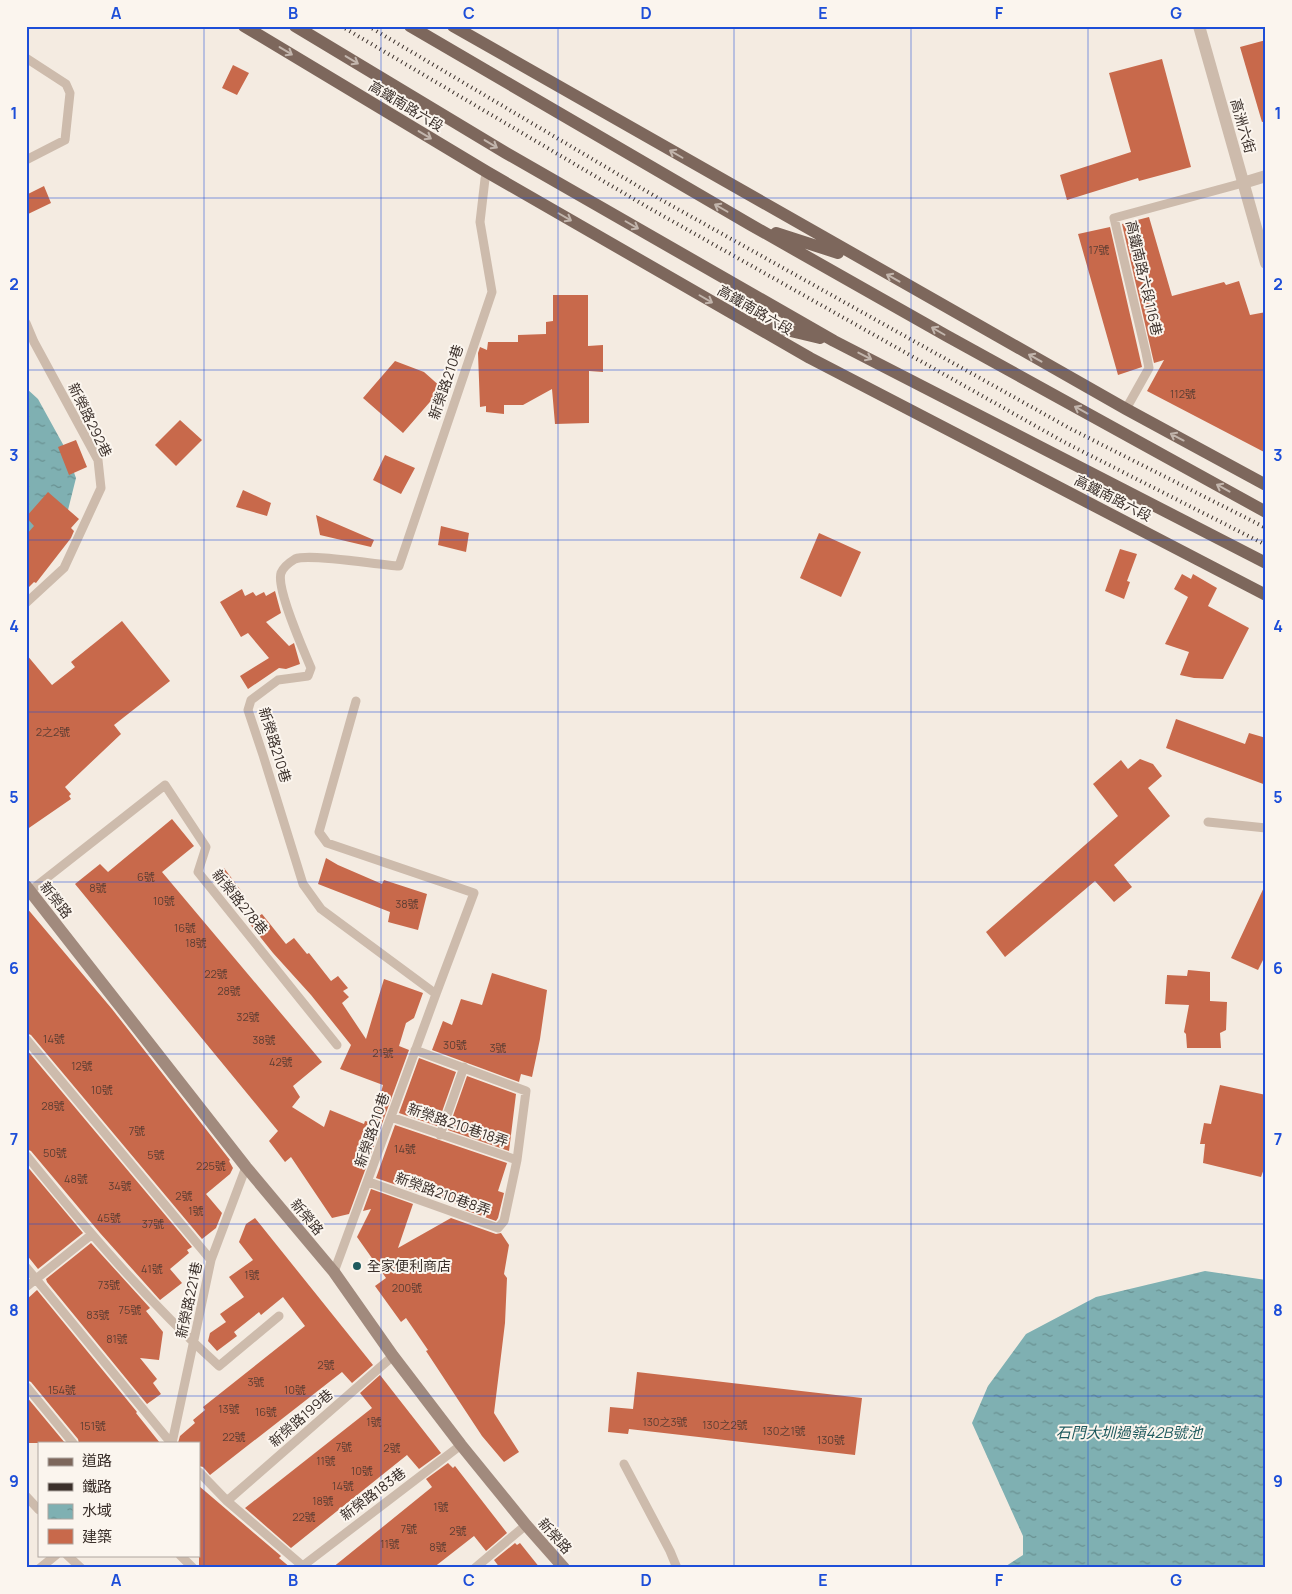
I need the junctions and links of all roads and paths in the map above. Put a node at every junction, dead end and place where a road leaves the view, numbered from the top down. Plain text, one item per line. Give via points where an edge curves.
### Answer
1 (244, 26) edge
2 (295, 26) edge
3 (410, 26) edge
4 (453, 26) edge
5 (1198, 26) edge
6 (26, 58) edge
7 (26, 160) edge
8 (487, 172) junction
9 (1266, 176) edge
10 (1243, 183) junction
11 (751, 225) junction
12 (862, 260) junction
13 (1266, 262) edge
14 (742, 320) junction
15 (26, 322) edge
16 (834, 341) junction
17 (1126, 410) junction
18 (1266, 485) edge
19 (1266, 512) edge
20 (1266, 563) edge
21 (1266, 594) edge
22 (26, 603) edge
23 (356, 701) dead end
24 (1208, 822) dead end
25 (1266, 828) edge
26 (28, 890) edge
27 (436, 994) junction
28 (26, 1038) edge
29 (337, 1045) dead end
30 (415, 1050) junction
31 (464, 1067) junction
32 (391, 1117) junction
33 (440, 1135) junction
34 (26, 1155) edge
35 (517, 1160) junction
36 (246, 1167) junction
37 (368, 1182) junction
38 (91, 1235) junction
39 (211, 1260) junction
40 (26, 1267) edge
41 (334, 1272) junction
42 (36, 1279) junction
43 (26, 1287) edge
44 (279, 1316) dead end
45 (194, 1343) junction
46 (393, 1356) junction
47 (26, 1386) edge
48 (72, 1442) edge
49 (171, 1442) edge
50 (172, 1442) edge
51 (461, 1445) junction
52 (624, 1464) dead end
53 (200, 1473) edge
54 (26, 1496) edge
55 (227, 1501) junction
56 (38, 1509) edge
57 (526, 1525) junction
58 (55, 1556) edge
59 (68, 1556) edge
60 (181, 1556) edge
61 (302, 1567) edge
62 (40, 1568) edge
63 (81, 1568) edge
64 (193, 1568) edge
65 (475, 1568) edge
66 (564, 1568) edge
67 (677, 1568) edge

1 -> 8 main road, 高鐵南路六段
2 -> 16 main road, 高鐵南路六段 via 506,153
11 -> 3 main road
12 -> 4 main road
5 - 10 street, 高洲六街
6 - 7 lane via 66,84 70,93 65,140
8 -> 14 main road, 高鐵南路六段
8 - 27 lane, 新榮路210巷 via 480,222 492,292 399,566 311,557 287,564 280,583 311,668 308,676 278,680 251,700 248,710 303,884 321,910
9 - 10 street
10 - 13 street, 高洲六街
10 - 17 lane, 高鐵南路六段116巷 via 1114,218 1148,368
11 - 12 main road
19 -> 11 main road
17 -> 12 main road
14 - 16 main road
14 - 21 main road, 高鐵南路六段
15 - 22 lane, 新榮路292巷 via 98,460 101,488 64,568
16 -> 20 main road, 高鐵南路六段
18 -> 17 main road
23 - 27 lane via 319,832 327,844 474,893
24 - 25 lane
26 - 29 lane, 新榮路278巷 via 165,785 206,847 198,872
26 - 36 street, 新榮路
27 - 30 lane, 新榮路210巷
28 - 39 lane
30 - 31 lane
30 - 32 lane, 新榮路210巷
31 - 33 lane
31 - 35 lane via 526,1091
32 - 33 lane, 新榮路210巷18弄
32 - 37 lane, 新榮路210巷
33 - 35 lane, 新榮路210巷18弄
34 - 38 lane
35 - 37 lane, 新榮路210巷8弄 via 504,1221 498,1228
36 - 39 lane, 新榮路221巷
36 - 41 street, 新榮路
37 - 41 lane, 新榮路210巷
38 - 42 lane
38 - 45 lane
39 - 45 lane, 新榮路221巷
40 - 42 lane
41 - 46 street, 新榮路
42 - 43 lane
42 - 49 lane
44 - 45 lane via 219,1366
45 - 50 lane, 新榮路221巷
46 - 51 street, 新榮路
46 - 55 lane, 新榮路199巷
47 - 48 lane
51 - 57 street, 新榮路
51 - 61 lane, 新榮路183巷
52 - 67 lane
53 - 55 lane
54 - 56 lane
55 - 61 lane
57 - 65 lane
57 - 66 street, 新榮路
58 - 62 lane
59 - 63 lane
60 - 64 lane

